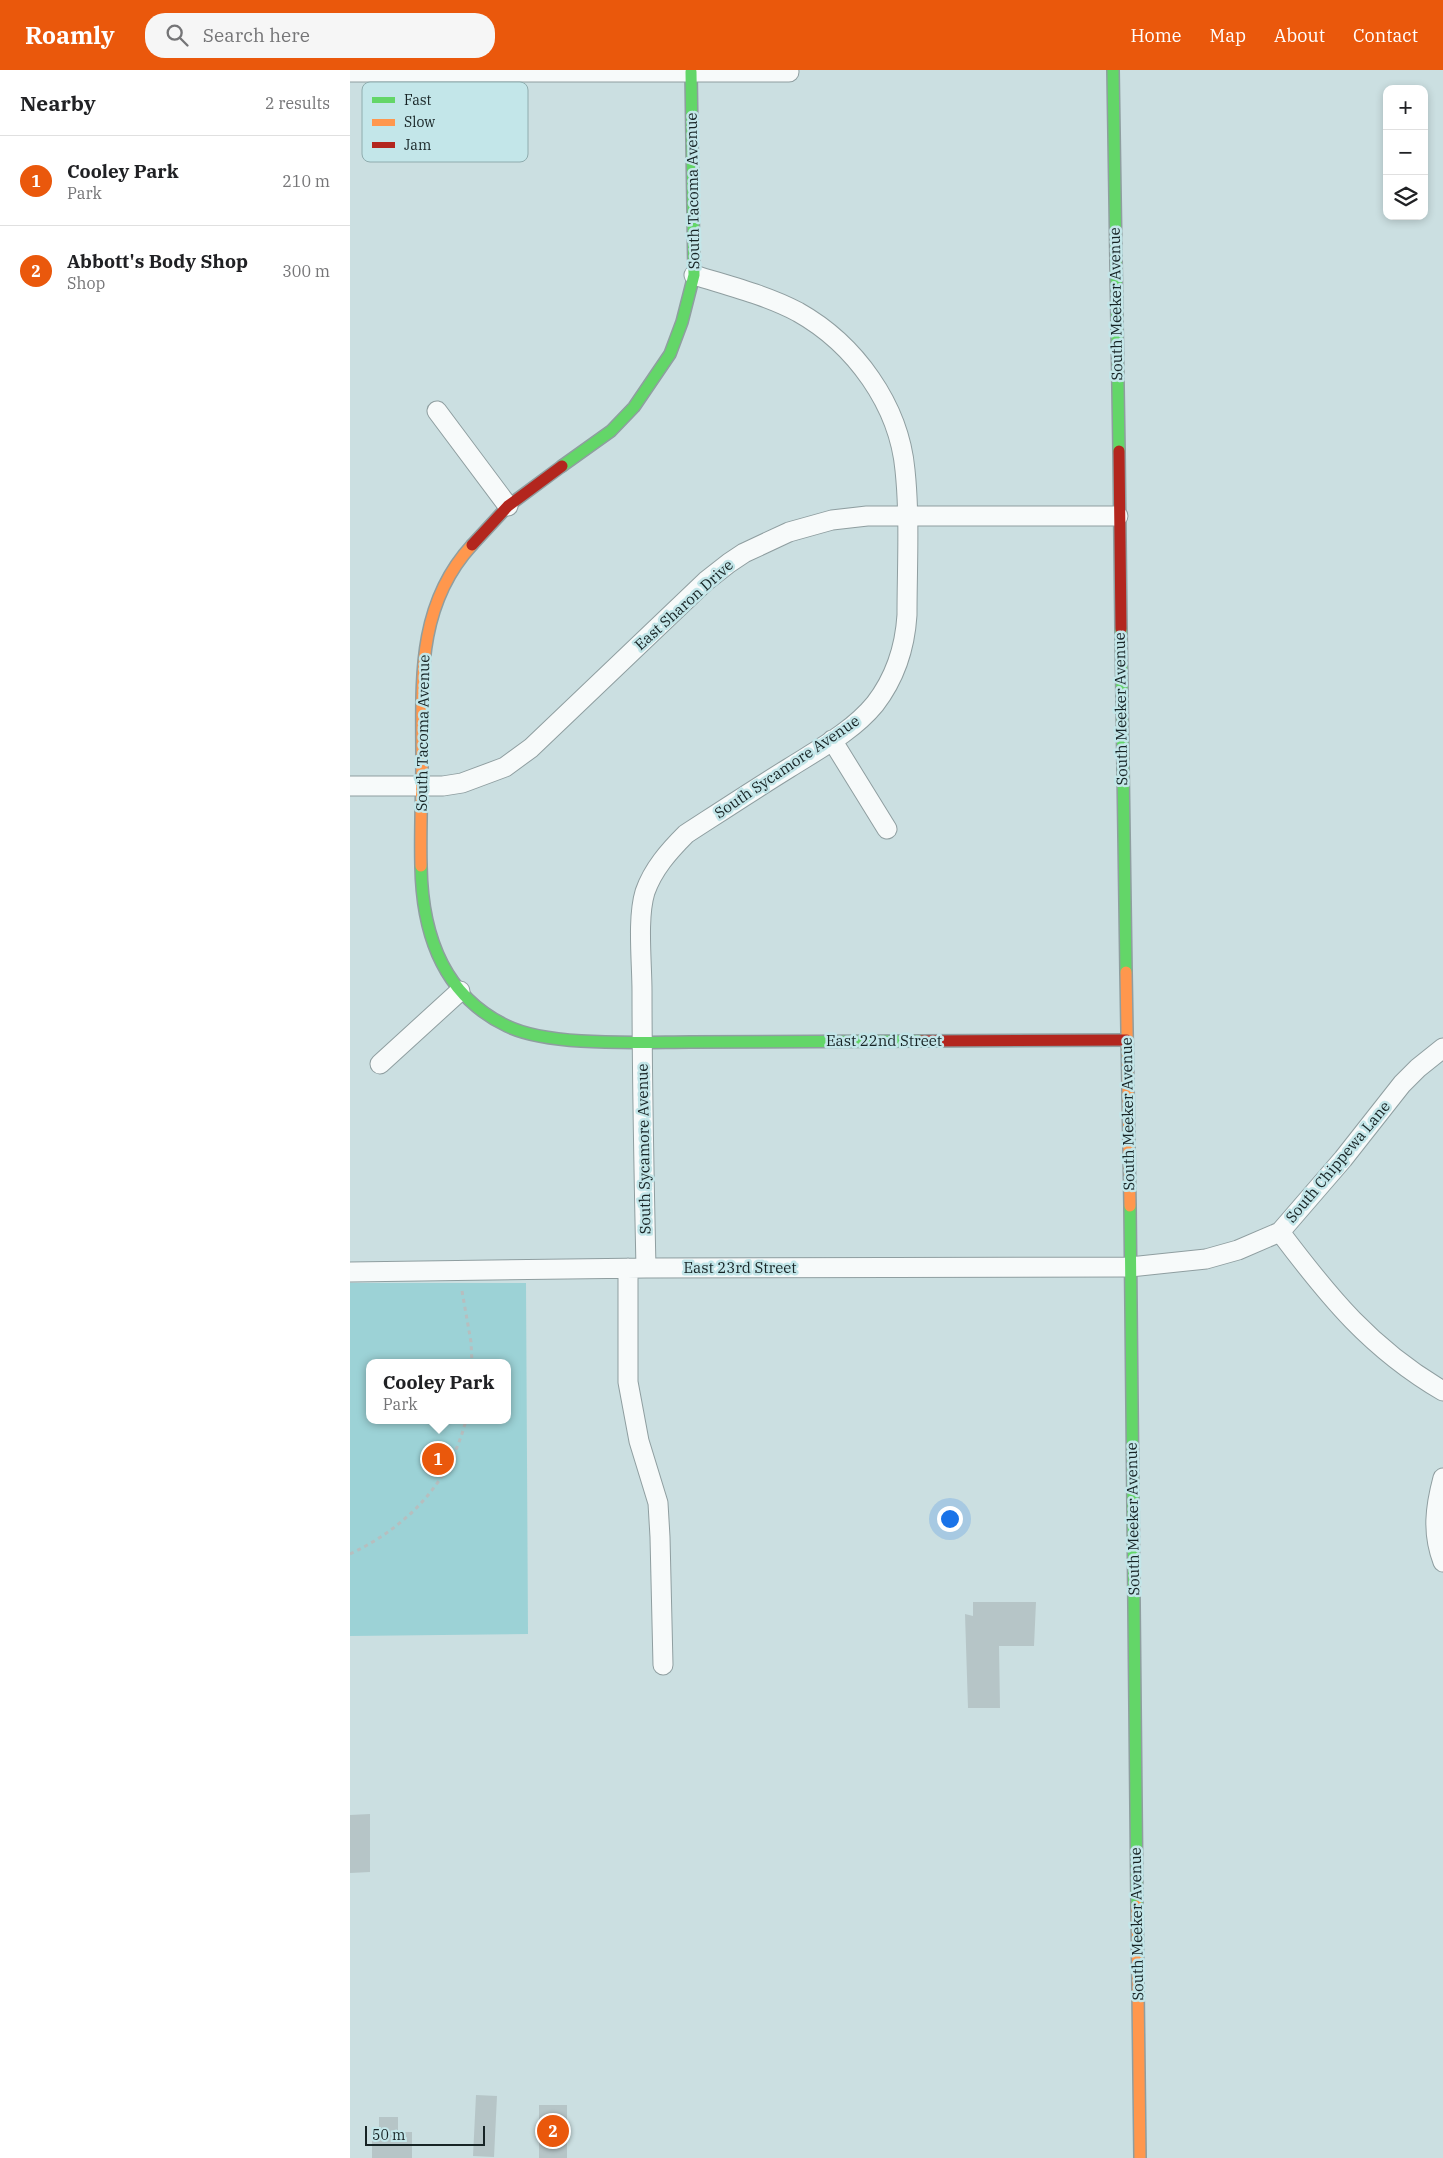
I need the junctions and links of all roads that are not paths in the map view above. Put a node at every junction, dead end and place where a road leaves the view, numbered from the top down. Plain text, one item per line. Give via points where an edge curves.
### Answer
1 (1113, 70) edge
2 (350, 72) edge
3 (691, 72) junction
4 (788, 72) dead end
5 (694, 275) junction
6 (437, 412) dead end
7 (508, 506) junction
8 (907, 515) junction
9 (1118, 516) junction
10 (832, 740) junction
11 (422, 785) junction
12 (350, 786) edge
13 (887, 829) dead end
14 (460, 991) junction
15 (1126, 1040) junction
16 (642, 1042) junction
17 (1443, 1048) edge
18 (380, 1064) dead end
19 (1280, 1232) junction
20 (1130, 1267) junction
21 (637, 1268) junction
22 (350, 1272) edge
23 (1443, 1391) edge
24 (1443, 1478) edge
25 (1443, 1562) edge
26 (663, 1665) dead end
27 (1140, 2158) edge

1 - 9 street, South Meeker Avenue
2 - 3 street
3 - 4 street
3 - 5 street, South Tacoma Avenue
5 - 7 street, South Tacoma Avenue via 670,354 634,408 611,431
5 - 8 street, South Sycamore Avenue via 763,296 798,312 844,346 872,379 899,438 905,469
6 - 7 street
7 - 11 street, South Tacoma Avenue via 462,556 445,584 428,626 422,664
8 - 9 street, East Sharon Drive
8 - 10 street, South Sycamore Avenue via 907,615 902,652 875,704
8 - 11 street, East Sharon Drive via 825,522 789,532 744,553 706,581 517,760 462,783
9 - 15 street, South Meeker Avenue
10 - 13 street
10 - 16 street, South Sycamore Avenue via 686,834 667,853 653,874 645,892 642,914
11 - 12 street, East Sharon Drive
11 - 14 street, South Tacoma Avenue via 421,906 433,951
14 - 16 street, South Tacoma Avenue via 496,1021 542,1037
14 - 18 street
15 - 16 street, East 22nd Street
15 - 20 street, South Meeker Avenue
16 - 21 street, South Sycamore Avenue
17 - 19 street, South Chippewa Lane via 1402,1084
19 - 20 street, South Chippewa Lane via 1213,1257
19 - 23 street via 1334,1303 1358,1327 1387,1352
20 - 21 street, East 23rd Street
20 - 27 street, South Meeker Avenue
21 - 22 street, East 23rd Street
21 - 26 street, South Sycamore Avenue via 628,1382 639,1441 658,1503
24 - 25 street via 1435,1521

